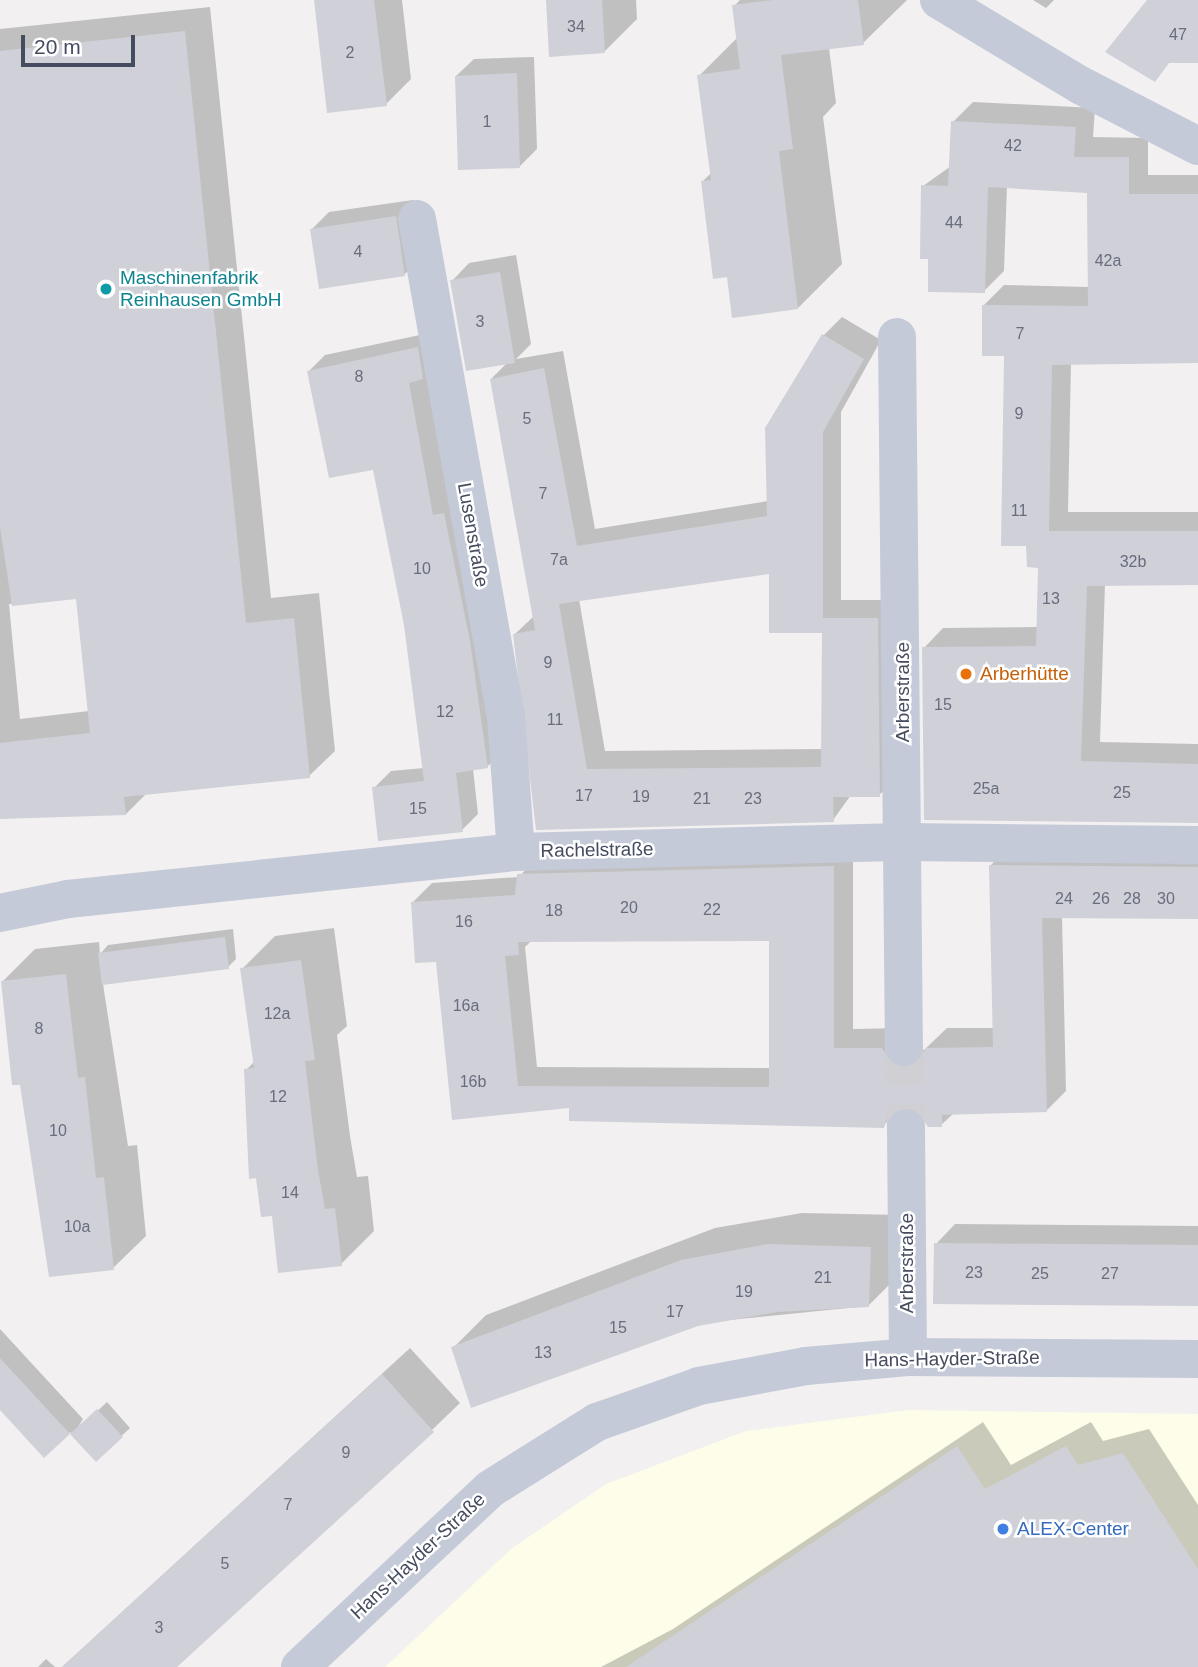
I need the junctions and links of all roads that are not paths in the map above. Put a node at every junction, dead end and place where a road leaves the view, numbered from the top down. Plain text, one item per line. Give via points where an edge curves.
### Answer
1 (939, 0) edge
2 (1198, 146) edge
3 (417, 219) dead end
4 (897, 337) dead end
5 (903, 842) junction
6 (1198, 845) edge
7 (516, 852) junction
8 (0, 913) edge
9 (904, 1047) tunnel mouth
10 (906, 1128) tunnel mouth
11 (908, 1357) junction
12 (1198, 1359) edge
13 (300, 1667) edge

1 - 2 street
3 - 7 street, Lusenstraße via 506,717
4 - 5 street, Arberstraße
5 - 6 street, Rachelstraße
5 - 7 street, Rachelstraße
5 - 9 street, Arberstraße
7 - 8 street, Rachelstraße via 68,899
10 - 11 street, Arberstraße
11 - 12 street, Hans-Hayder-Straße
11 - 13 street, Hans-Hayder-Straße via 806,1366 699,1386 597,1422 490,1489

